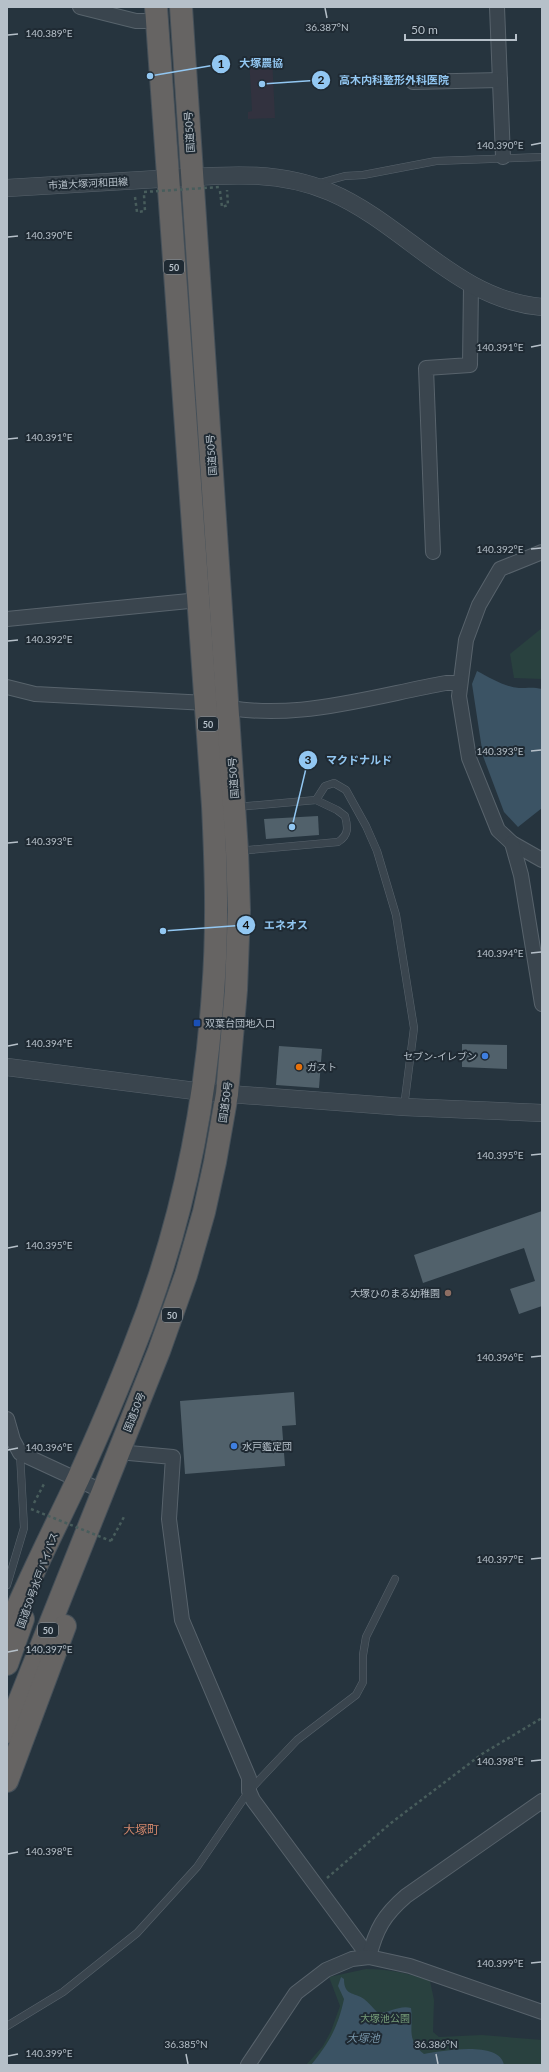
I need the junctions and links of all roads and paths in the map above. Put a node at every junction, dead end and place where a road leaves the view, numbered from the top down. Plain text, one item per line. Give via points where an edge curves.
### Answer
1 (80, 7) edge
2 (180, 7) edge
3 (498, 7) edge
4 (157, 14) edge
5 (500, 80) junction
6 (413, 82) dead end
7 (504, 157) junction
8 (542, 157) edge
9 (192, 177) junction
10 (169, 179) junction
11 (312, 185) junction
12 (227, 186) dead end
13 (7, 188) edge
14 (135, 197) dead end
15 (471, 285) junction
16 (542, 307) edge
17 (433, 552) dead end
18 (542, 552) edge
19 (199, 600) junction
20 (7, 619) edge
21 (460, 683) junction
22 (7, 687) edge
23 (207, 703) junction
24 (228, 709) junction
25 (316, 800) junction
26 (235, 807) junction
27 (512, 843) junction
28 (237, 851) junction
29 (542, 860) edge
30 (542, 1004) edge
31 (7, 1067) edge
32 (203, 1092) junction
33 (227, 1094) junction
34 (404, 1107) junction
35 (542, 1112) edge
36 (7, 1419) edge
37 (118, 1452) junction
38 (20, 1453) junction
39 (78, 1479) junction
40 (44, 1482) dead end
41 (102, 1491) junction
42 (125, 1515) dead end
43 (59, 1518) junction
44 (88, 1528) junction
45 (396, 1579) dead end
46 (13, 1588) edge
47 (7, 1632) edge
48 (7, 1664) edge
49 (542, 1718) edge
50 (7, 1732) edge
51 (7, 1781) edge
52 (250, 1791) junction
53 (542, 1801) edge
54 (318, 1886) junction
55 (369, 1957) junction
56 (542, 2012) edge
57 (7, 2026) edge
58 (248, 2065) edge

1 - 4 street via 136,21
2 - 9 highway, 国道50号 / 50
3 - 5 street
4 - 10 highway, 50
5 - 6 street
5 - 7 street
7 - 8 lane
7 - 11 lane via 424,162 363,175 345,176
9 - 10 street, 市道大塚河和田線
9 - 11 street, 市道大塚河和田線 via 240,174 285,178
9 - 24 highway, 国道50号 / 50
10 - 13 street, 市道大塚河和田線
10 - 19 highway, 50
11 - 15 street, 市道大塚河和田線 via 374,214
12 - 14 path, bridge via 228,205 222,207 220,187 144,192 145,211 138,212
15 - 16 street, 市道大塚河和田線 via 504,299
15 - 17 street via 470,365 426,368
18 - 21 street via 500,569 479,605 466,640
19 - 20 street
19 - 23 highway, 50
21 - 24 street via 446,683 312,709
21 - 27 street via 459,696 469,758 498,830
22 - 23 street via 35,694
23 - 24 street
23 - 32 highway, 50 via 216,914 214,992
24 - 26 highway, 国道50号 / 50
25 - 26 lane
25 - 28 lane via 345,816 347,832 338,842
25 - 34 lane via 325,786 334,783 346,790 377,850 396,915 414,1028
26 - 28 highway, 国道50号 / 50
27 - 29 street
27 - 30 street via 521,876
28 - 33 highway, 国道50号 / 50 via 239,910 236,990
31 - 32 street
32 - 33 street
32 - 39 highway, 50 via 181,1198 158,1281 135,1346
33 - 34 street
33 - 37 highway, 国道50号 / 50 via 215,1162 186,1275 159,1351
34 - 35 street
36 - 38 street
37 - 41 highway, 国道50号 / 50
37 - 52 street via 173,1457 169,1519 182,1620 249,1778
38 - 39 street
38 - 46 lane via 24,1528
39 - 41 street
39 - 43 highway, 50
40 - 42 path, bridge via 31,1509 111,1541
41 - 44 highway, 国道50号 / 50
43 - 46 highway
43 - 48 highway, 国道50号水戸バイパス / 50
44 - 50 highway, 50
44 - 51 highway via 74,1601
45 - 52 lane via 366,1637 363,1682 356,1695 297,1740
46 - 47 highway
49 - 54 path via 482,1754 390,1823
52 - 54 street via 253,1800
52 - 57 lane via 197,1867 137,1933 63,1992
53 - 55 street via 388,1911 373,1939
54 - 55 street
55 - 56 street via 410,1966
55 - 58 street via 352,1959 326,1970 296,1993

